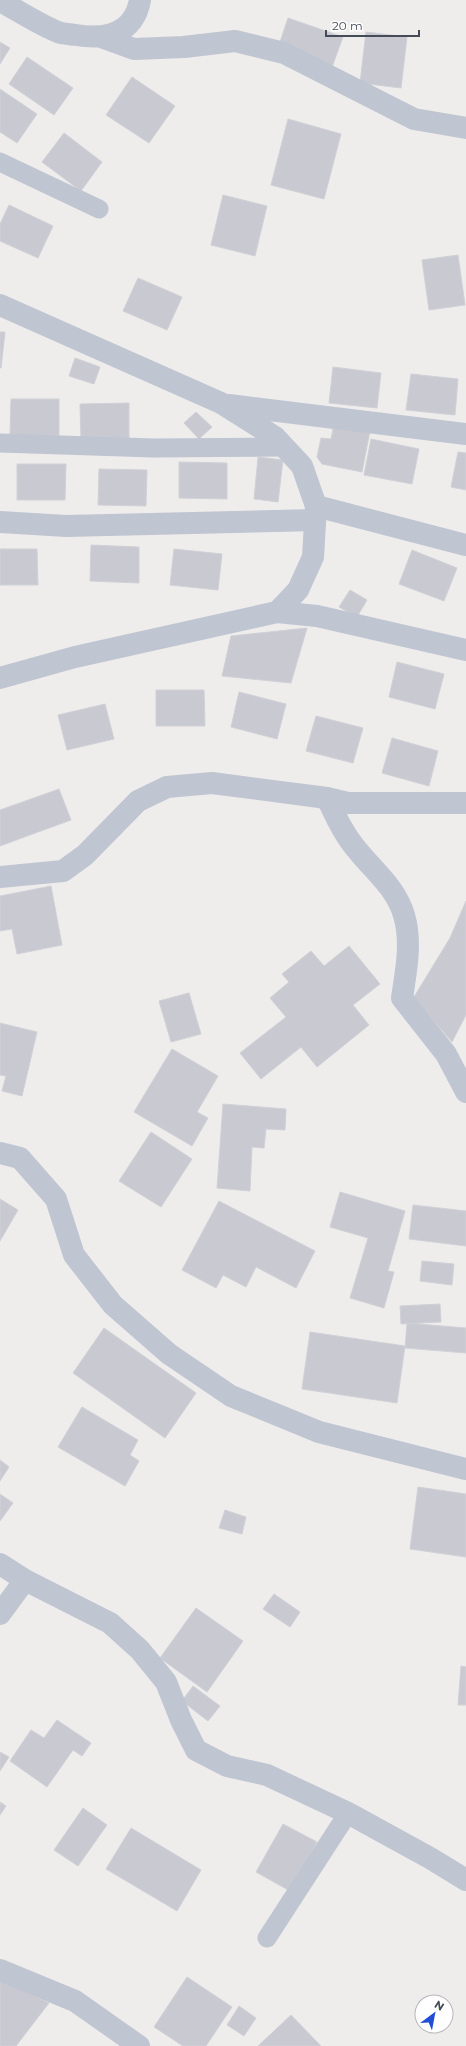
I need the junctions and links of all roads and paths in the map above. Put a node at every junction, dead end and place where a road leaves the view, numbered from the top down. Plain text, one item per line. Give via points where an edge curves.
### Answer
1 (140, 0) edge
2 (0, 1) edge
3 (101, 37) junction
4 (466, 128) edge
5 (0, 162) edge
6 (99, 209) dead end
7 (0, 305) edge
8 (221, 404) junction
9 (466, 434) edge
10 (0, 443) edge
11 (285, 447) junction
12 (315, 513) junction
13 (0, 522) edge
14 (466, 545) edge
15 (277, 612) junction
16 (466, 650) edge
17 (0, 678) edge
18 (327, 798) junction
19 (466, 803) edge
20 (0, 877) edge
21 (466, 1092) edge
22 (0, 1154) edge
23 (466, 1469) edge
24 (0, 1564) edge
25 (25, 1580) junction
26 (0, 1614) edge
27 (348, 1813) junction
28 (466, 1880) edge
29 (267, 1938) dead end
30 (0, 1970) edge
31 (138, 2046) edge

1 - 3 street via 138,9 128,25 111,36
2 - 3 street via 59,32
3 - 4 street via 134,49 235,42 284,52 414,119
5 - 6 lane
7 - 8 street
8 - 9 street
8 - 11 street via 275,437
10 - 11 lane via 153,448
11 - 12 street via 302,466
12 - 13 street via 66,526
12 - 14 street
12 - 15 street via 313,557 298,590
15 - 16 street via 318,616
15 - 17 street via 75,657
18 - 19 street via 348,803
18 - 20 street via 212,783 168,787 138,801 84,855 63,871
18 - 21 street via 345,834 357,851 391,886 404,916 408,953 402,998 446,1054
22 - 23 street via 20,1158 56,1199 74,1255 113,1305 169,1354 231,1396 319,1432
24 - 25 street
25 - 26 street
25 - 27 street via 110,1623 140,1650 166,1682 196,1750 227,1766 267,1775
27 - 28 street
27 - 29 lane
30 - 31 street via 75,2001

